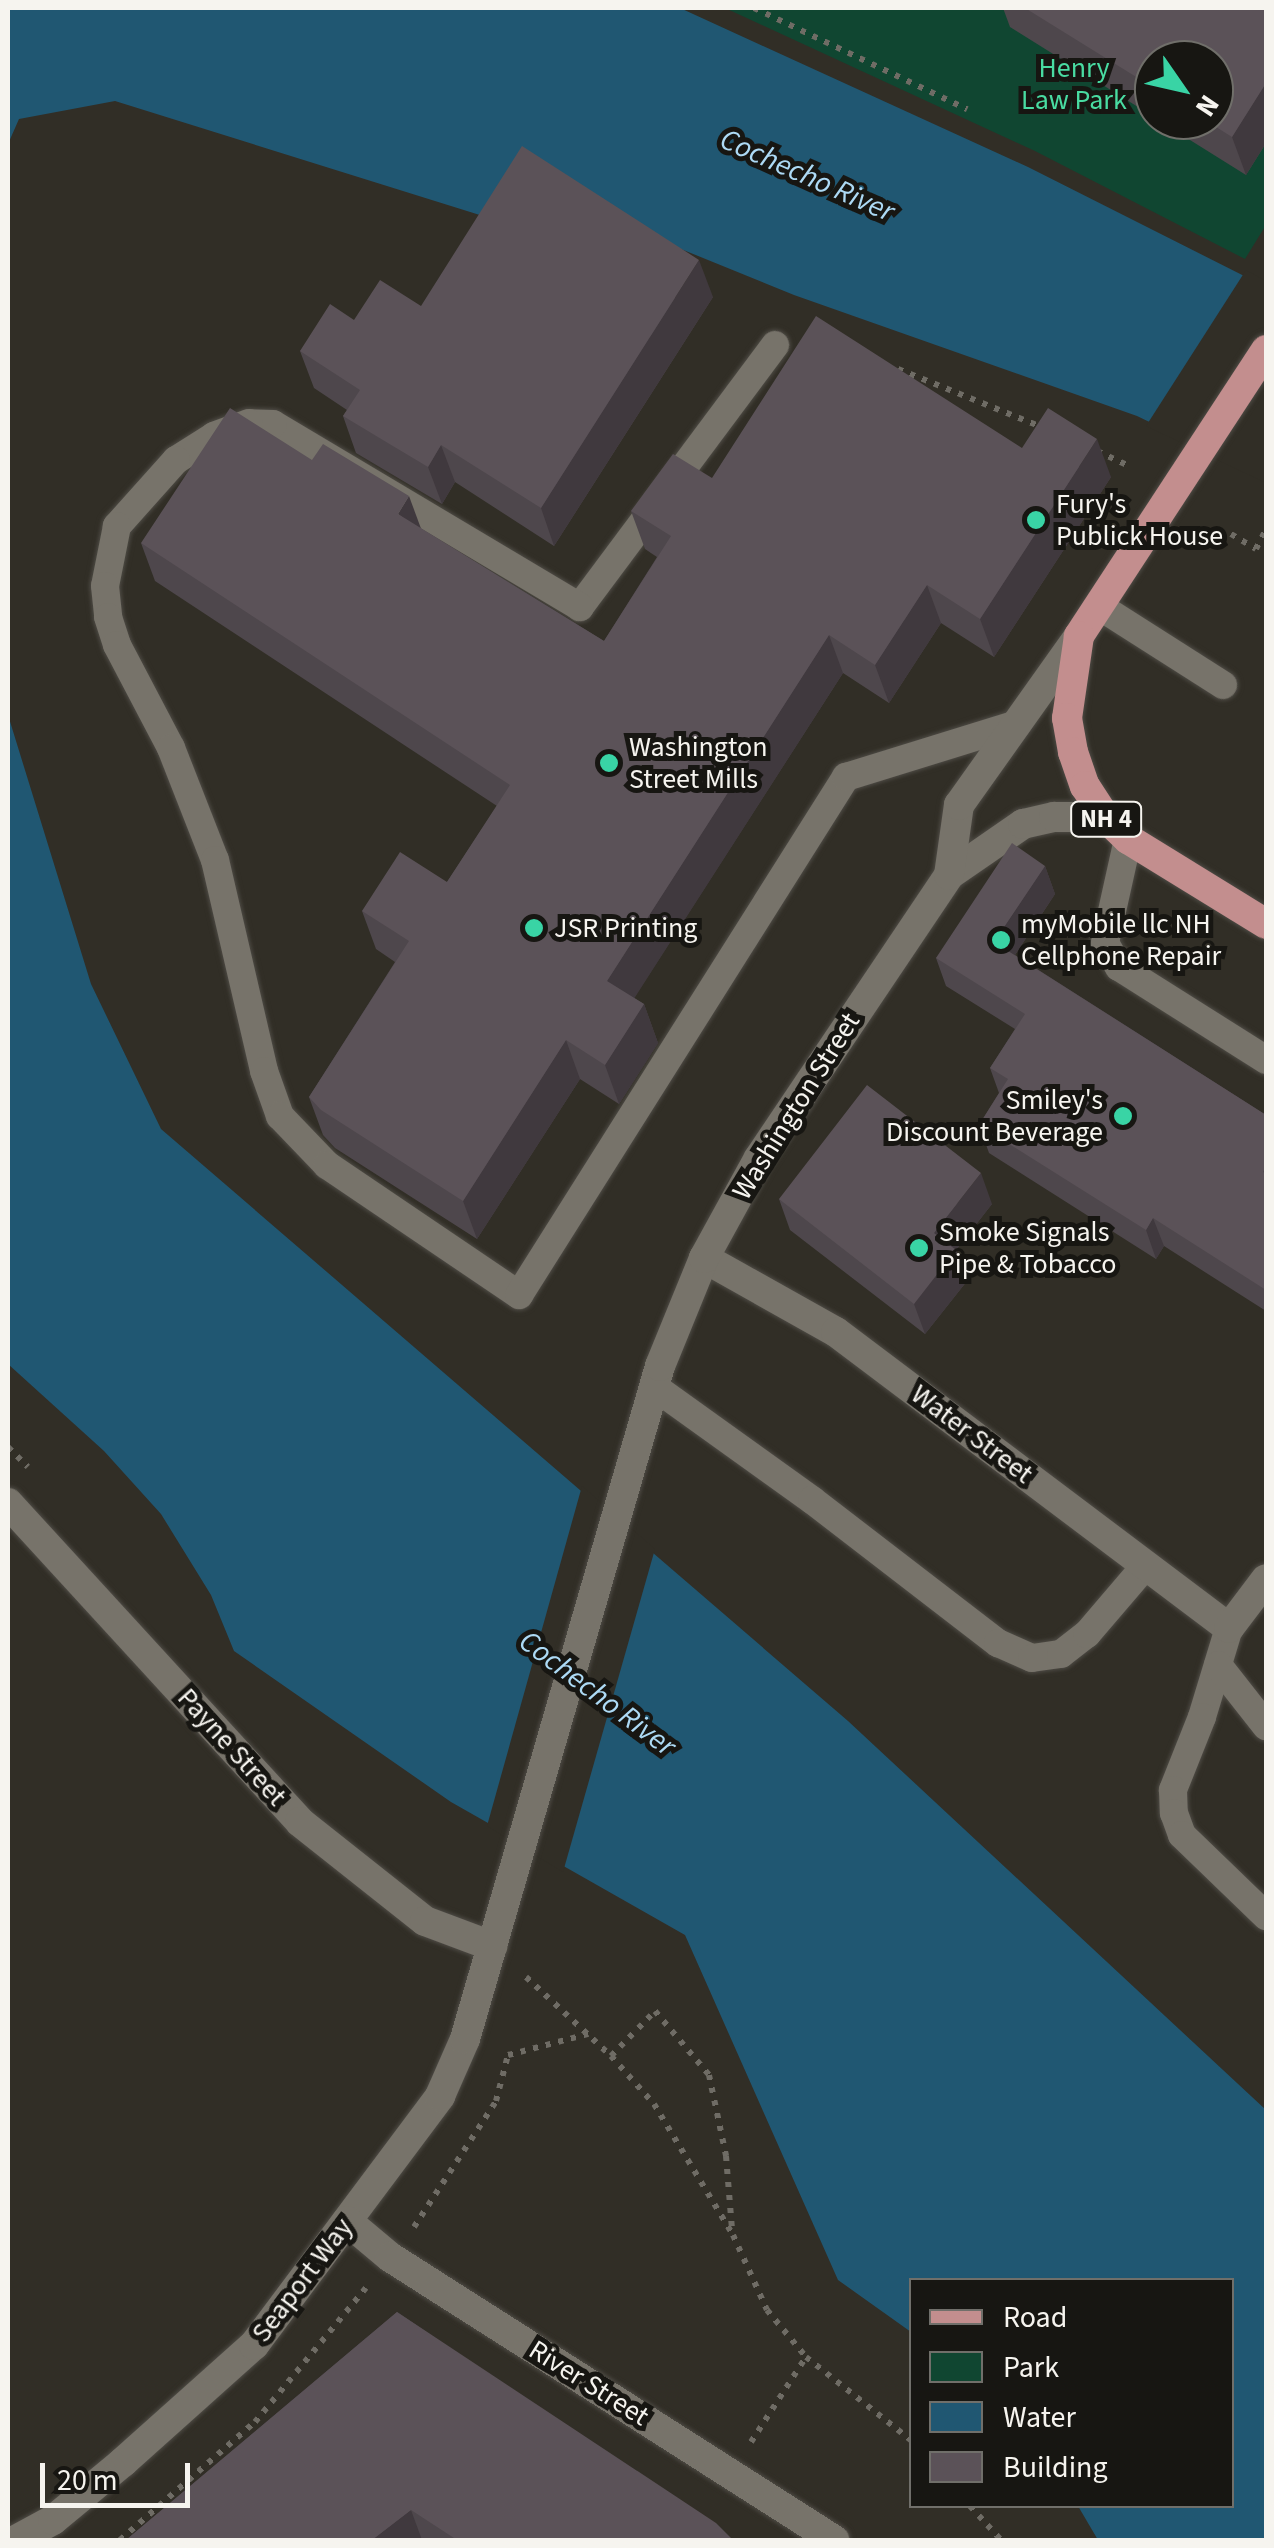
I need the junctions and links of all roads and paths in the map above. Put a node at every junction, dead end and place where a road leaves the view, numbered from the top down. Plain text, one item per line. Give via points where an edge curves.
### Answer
1 (754, 8) edge
2 (966, 109) dead end
3 (775, 345) dead end
4 (1266, 350) edge
5 (888, 365) edge
6 (1047, 430) edge
7 (1080, 444) edge
8 (1127, 465) dead end
9 (1266, 529) edge
10 (1232, 534) dead end
11 (1099, 606) junction
12 (1079, 636) junction
13 (1224, 685) dead end
14 (1017, 724) junction
15 (1105, 818) junction
16 (1128, 839) junction
17 (949, 875) junction
18 (1266, 924) edge
19 (1266, 1060) edge
20 (704, 1258) junction
21 (656, 1388) junction
22 (8, 1503) edge
23 (1145, 1566) junction
24 (1266, 1579) edge
25 (1229, 1628) junction
26 (1218, 1665) junction
27 (1266, 1726) edge
28 (1266, 1916) edge
29 (492, 1946) junction
30 (526, 1977) dead end
31 (588, 2034) junction
32 (611, 2056) junction
33 (346, 2221) junction
34 (733, 2236) junction
35 (390, 2257) junction
36 (806, 2357) junction
37 (760, 2429) dead end
38 (909, 2439) edge
39 (972, 2508) edge
40 (16, 2540) edge
41 (120, 2540) edge
42 (834, 2540) edge
43 (1001, 2540) edge

1 - 2 path
3 - 14 lane via 580,607 272,424 232,429 176,460 117,526 105,586 108,617 215,860 280,1116 328,1166 519,1295 846,777
4 - 11 main road, Washington Street / NH 4
5 - 6 path
7 - 8 path
9 - 10 path via 1256,549
11 - 12 main road, Washington Street / NH 4
11 - 13 lane
12 - 14 street, Washington Street
12 - 15 main road, NH 4 via 1068,718 1072,752
14 - 17 street, Washington Street via 960,805
15 - 16 main road, NH 4
15 - 17 street via 1023,824
16 - 18 main road, NH 4
16 - 19 lane via 1105,943 1119,967
17 - 20 street, Washington Street via 758,1158
20 - 21 street, Washington Street
20 - 23 street, Water Street via 836,1332
21 - 23 lane via 998,1642 1032,1658 1062,1654 1087,1634
21 - 29 street, Washington Street
22 - 29 street, Payne Street via 300,1822 425,1921
23 - 25 street, Water Street
24 - 25 street
25 - 26 lane
26 - 27 lane
26 - 28 lane via 1173,1790 1174,1813 1182,1835
29 - 33 street, Seaport Way via 465,2040 440,2096
30 - 31 path
31 - 32 path
31 - 35 path via 508,2054 496,2101
32 - 34 path via 654,2104
32 - 34 path via 655,2012 709,2075
33 - 35 street, River Street
33 - 40 street, Seaport Way via 254,2345 53,2520
34 - 36 path via 767,2310
35 - 41 path via 255,2422
35 - 42 street, River Street
36 - 37 path
36 - 38 path
39 - 43 path

